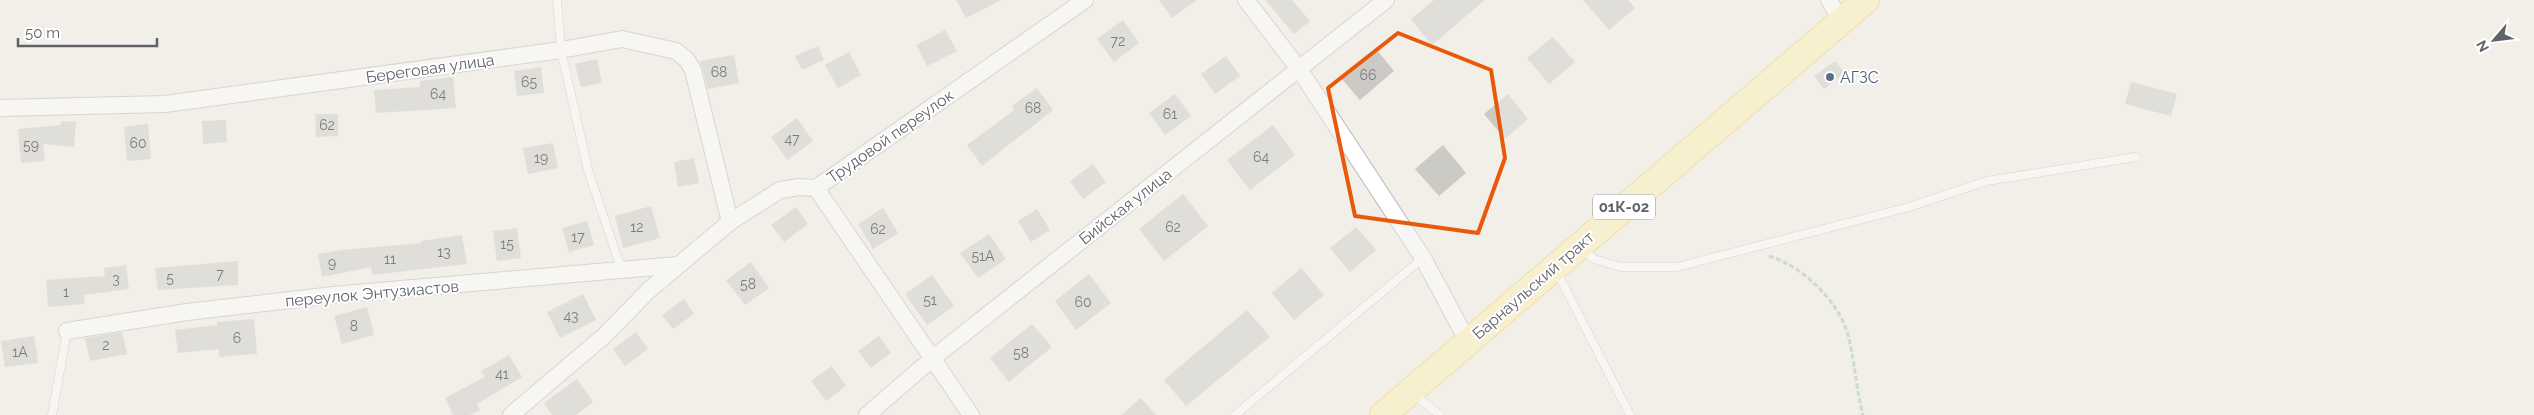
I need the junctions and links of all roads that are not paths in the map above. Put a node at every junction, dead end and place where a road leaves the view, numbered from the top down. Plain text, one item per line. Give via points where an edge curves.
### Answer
1 (557, 0) edge
2 (1085, 0) edge
3 (1246, 0) edge
4 (1386, 0) edge
5 (1866, 0) edge
6 (1835, 11) edge
7 (561, 50) junction
8 (1299, 69) junction
9 (0, 108) edge
10 (2136, 157) dead end
11 (816, 188) junction
12 (730, 222) junction
13 (1579, 245) junction
14 (1423, 258) junction
15 (678, 265) junction
16 (1554, 266) junction
17 (622, 271) junction
18 (67, 330) joint
19 (1468, 342) junction
20 (933, 358) junction
21 (1410, 392) junction
22 (52, 415) edge
23 (512, 415) edge
24 (867, 415) edge
25 (971, 415) edge
26 (1235, 415) edge
27 (1383, 415) edge
28 (1440, 415) edge
29 (1630, 415) edge

1 - 7 lane
2 - 11 street, Трудовой переулок
3 - 8 street
4 - 8 street, Бийская улица
5 - 6 main road, Барнаульский тракт / 01К-02
6 - 13 main road, Барнаульский тракт / 01К-02
7 - 9 street, Береговая улица via 165,104
7 - 12 street, Береговая улица via 622,39 676,51 687,60 693,70
7 - 17 lane via 588,170
8 - 14 street
8 - 20 street, Бийская улица
10 - 13 lane via 1986,181 1909,206 1677,267 1621,267 1594,259
11 - 12 street, Трудовой переулок via 780,190
11 - 20 street
12 - 15 street, Трудовой переулок
13 - 16 main road, Барнаульский тракт / 01К-02
14 - 19 street
14 - 26 lane
15 - 17 street, переулок Энтузиастов
15 - 23 street, Трудовой переулок via 648,290 604,336
16 - 19 main road, Барнаульский тракт / 01К-02
16 - 29 lane
17 - 18 street, переулок Энтузиастов via 323,296
18 - 22 lane
19 - 21 main road, Барнаульский тракт / 01К-02
20 - 24 street, Бийская улица
20 - 25 street
21 - 27 main road, Барнаульский тракт / 01К-02
21 - 28 lane

